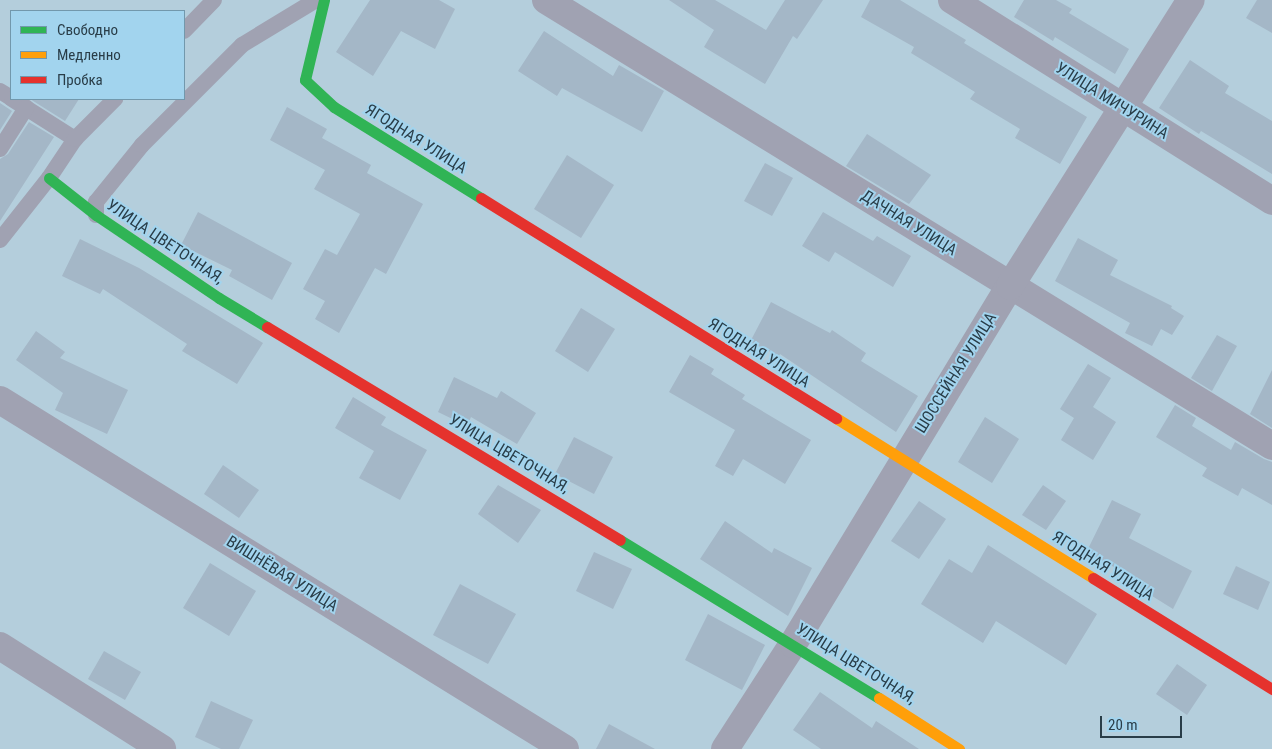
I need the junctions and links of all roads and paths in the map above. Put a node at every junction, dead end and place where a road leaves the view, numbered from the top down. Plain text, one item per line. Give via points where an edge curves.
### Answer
1 (214, 0) edge
2 (316, 0) edge
3 (324, 0) edge
4 (546, 0) edge
5 (952, 0) edge
6 (1191, 0) edge
7 (185, 30) edge
8 (114, 100) edge
9 (17, 101) edge
10 (1123, 109) junction
11 (74, 138) junction
12 (0, 149) edge
13 (49, 178) junction
14 (1272, 201) edge
15 (96, 215) junction
16 (0, 240) edge
17 (1010, 286) junction
18 (0, 400) edge
19 (1272, 446) edge
20 (902, 461) junction
21 (793, 644) junction
22 (0, 646) edge
23 (1272, 689) edge
24 (162, 749) edge
25 (565, 749) edge
26 (725, 749) edge
27 (959, 749) edge

1 - 7 lane
2 - 15 lane via 242,45 142,146 96,202
3 - 20 street, ЯГОДНАЯ УЛИЦА via 305,80 334,107
4 - 17 street, ДАЧНАЯ УЛИЦА
5 - 10 street, УЛИЦА МИЧУРИНА
6 - 10 street, ШОССЕЙНАЯ УЛИЦА
8 - 11 lane
9 - 11 lane
9 - 12 lane
10 - 14 street, УЛИЦА МИЧУРИНА
10 - 17 street, ШОССЕЙНАЯ УЛИЦА
11 - 13 lane
13 - 15 street, УЛИЦА ЦВЕТОЧНАЯ,
13 - 16 lane
15 - 21 street, УЛИЦА ЦВЕТОЧНАЯ, via 219,298
17 - 19 street, ДАЧНАЯ УЛИЦА
17 - 20 street, ШОССЕЙНАЯ УЛИЦА
18 - 25 street, ВИШНЁВАЯ УЛИЦА
20 - 21 street, ШОССЕЙНАЯ УЛИЦА
20 - 23 street, ЯГОДНАЯ УЛИЦА
21 - 26 street, ШОССЕЙНАЯ УЛИЦА
21 - 27 street, УЛИЦА ЦВЕТОЧНАЯ,
22 - 24 street

